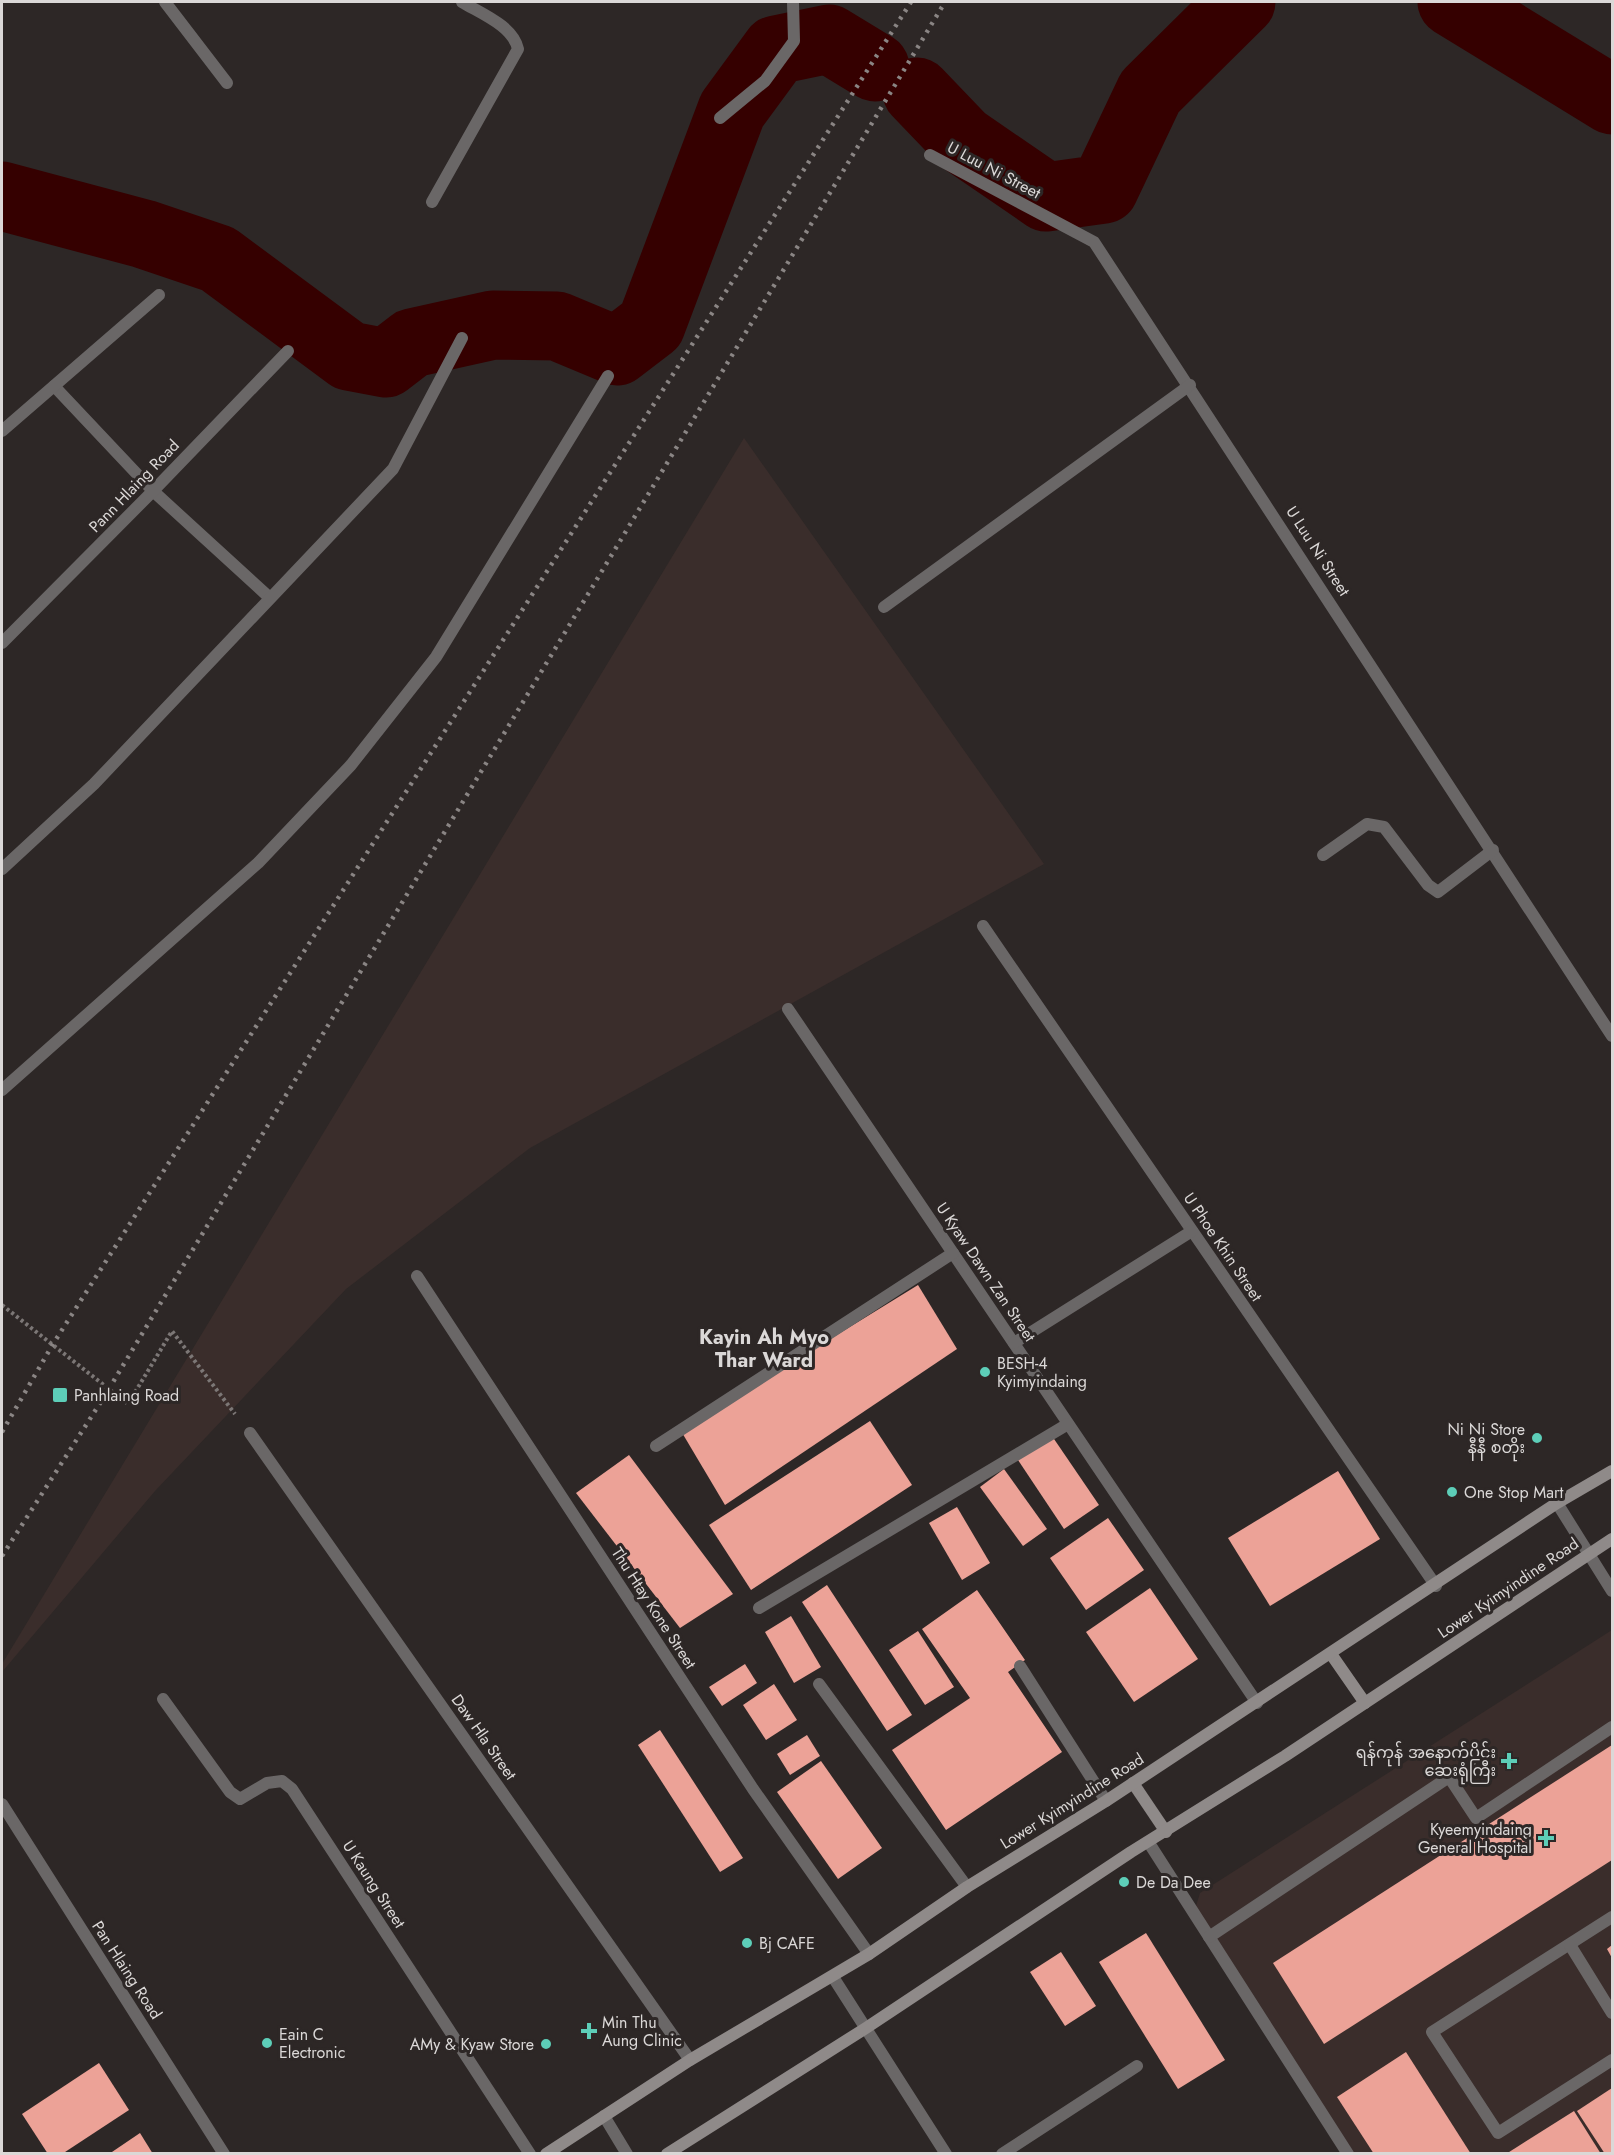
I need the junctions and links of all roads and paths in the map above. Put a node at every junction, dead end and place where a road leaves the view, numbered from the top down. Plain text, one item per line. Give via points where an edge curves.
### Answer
1 (165, 2) edge
2 (462, 2) edge
3 (793, 2) edge
4 (226, 83) dead end
5 (720, 118) dead end
6 (930, 155) dead end
7 (432, 202) dead end
8 (159, 295) dead end
9 (462, 338) dead end
10 (288, 351) dead end
11 (608, 376) dead end
12 (1190, 385) junction
13 (54, 386) junction
14 (2, 431) edge
15 (153, 491) junction
16 (270, 598) junction
17 (884, 607) dead end
18 (2, 643) edge
19 (1492, 850) junction
20 (1323, 855) dead end
21 (2, 868) edge
22 (983, 926) dead end
23 (788, 1010) dead end
24 (1612, 1036) edge
25 (2, 1090) edge
26 (1192, 1231) junction
27 (953, 1253) junction
28 (417, 1276) dead end
29 (2, 1305) edge
30 (1014, 1343) junction
31 (1068, 1424) junction
32 (250, 1433) joint
33 (656, 1446) dead end
34 (1612, 1471) edge
35 (1557, 1503) junction
36 (1612, 1539) edge
37 (1589, 1553) junction
38 (1436, 1586) junction
39 (1612, 1591) edge
40 (759, 1608) dead end
41 (1332, 1654) junction
42 (1020, 1666) dead end
43 (819, 1684) dead end
44 (163, 1699) dead end
45 (1257, 1703) junction
46 (1365, 1703) junction
47 (1612, 1727) edge
48 (1133, 1783) junction
49 (1106, 1801) junction
50 (2, 1804) edge
51 (1166, 1832) junction
52 (1149, 1843) junction
53 (967, 1887) junction
54 (1612, 1917) edge
55 (1209, 1937) junction
56 (1570, 1945) junction
57 (869, 1954) junction
58 (833, 1977) junction
59 (1612, 2013) edge
60 (866, 2028) junction
61 (690, 2060) junction
62 (1612, 2060) edge
63 (1137, 2066) dead end
64 (604, 2116) junction
65 (224, 2154) edge
66 (531, 2154) edge
67 (546, 2154) edge
68 (627, 2154) edge
69 (667, 2154) edge
70 (946, 2154) edge
71 (1002, 2154) edge
72 (1348, 2154) edge

1 - 4 street
2 - 7 street via 506,29 516,39 518,50
3 - 5 street via 794,41 765,81
6 - 12 street, U Luu Ni Street via 1094,242
8 - 13 street
9 - 16 street via 393,469
10 - 15 street, Pann Hlaing Road
11 - 25 street via 436,657 351,765 258,863
12 - 17 street
12 - 19 street, U Luu Ni Street
13 - 14 street
13 - 15 street
15 - 16 street
15 - 18 street, Pann Hlaing Road
16 - 21 street via 94,784
19 - 20 street via 1438,892 1428,885 1384,827 1367,824
19 - 24 street, U Luu Ni Street
22 - 26 street, U Phoe Khin Street
23 - 27 street, U Kyaw Dawn Zan Street
26 - 30 street
26 - 38 street, U Phoe Khin Street
27 - 30 street, U Kyaw Dawn Zan Street
27 - 33 street
28 - 57 street, Thu Htay Kone Street via 753,1789
29 - 32 path via 128,1404 172,1331
30 - 31 street, U Kyaw Dawn Zan Street
31 - 40 street
31 - 45 street, U Kyaw Dawn Zan Street
32 - 61 street, Daw Hla Street
34 - 35 main road, Lower Kyimyindine Road
35 - 37 street
35 - 38 main road, Lower Kyimyindine Road
36 - 37 main road, Lower Kyimyindine Road
37 - 39 street
37 - 46 main road, Lower Kyimyindine Road
38 - 41 main road, Lower Kyimyindine Road
41 - 45 main road, Lower Kyimyindine Road
41 - 46 main road
42 - 49 street
43 - 53 street
44 - 66 street, U Kaung Street via 230,1792 240,1799 267,1783 282,1781 292,1789
45 - 48 main road, Lower Kyimyindine Road
46 - 51 main road, Lower Kyimyindine Road
47 - 55 street via 1476,1818 1449,1777
48 - 49 main road, Lower Kyimyindine Road
48 - 51 main road
49 - 53 main road, Lower Kyimyindine Road
50 - 65 street, Pan Hlaing Road
51 - 52 main road, Lower Kyimyindine Road
52 - 55 street
52 - 60 main road, Lower Kyimyindine Road
53 - 57 main road, Lower Kyimyindine Road
54 - 56 street
55 - 72 street
56 - 59 street
56 - 62 street via 1432,2032 1498,2133
57 - 58 main road, Lower Kyimyindine Road
58 - 60 street
58 - 61 main road, Lower Kyimyindine Road
60 - 69 main road, Lower Kyimyindine Road
60 - 70 street
61 - 64 main road, Lower Kyimyindine Road
63 - 71 street
64 - 67 main road, Lower Kyimyindine Road
64 - 68 street

